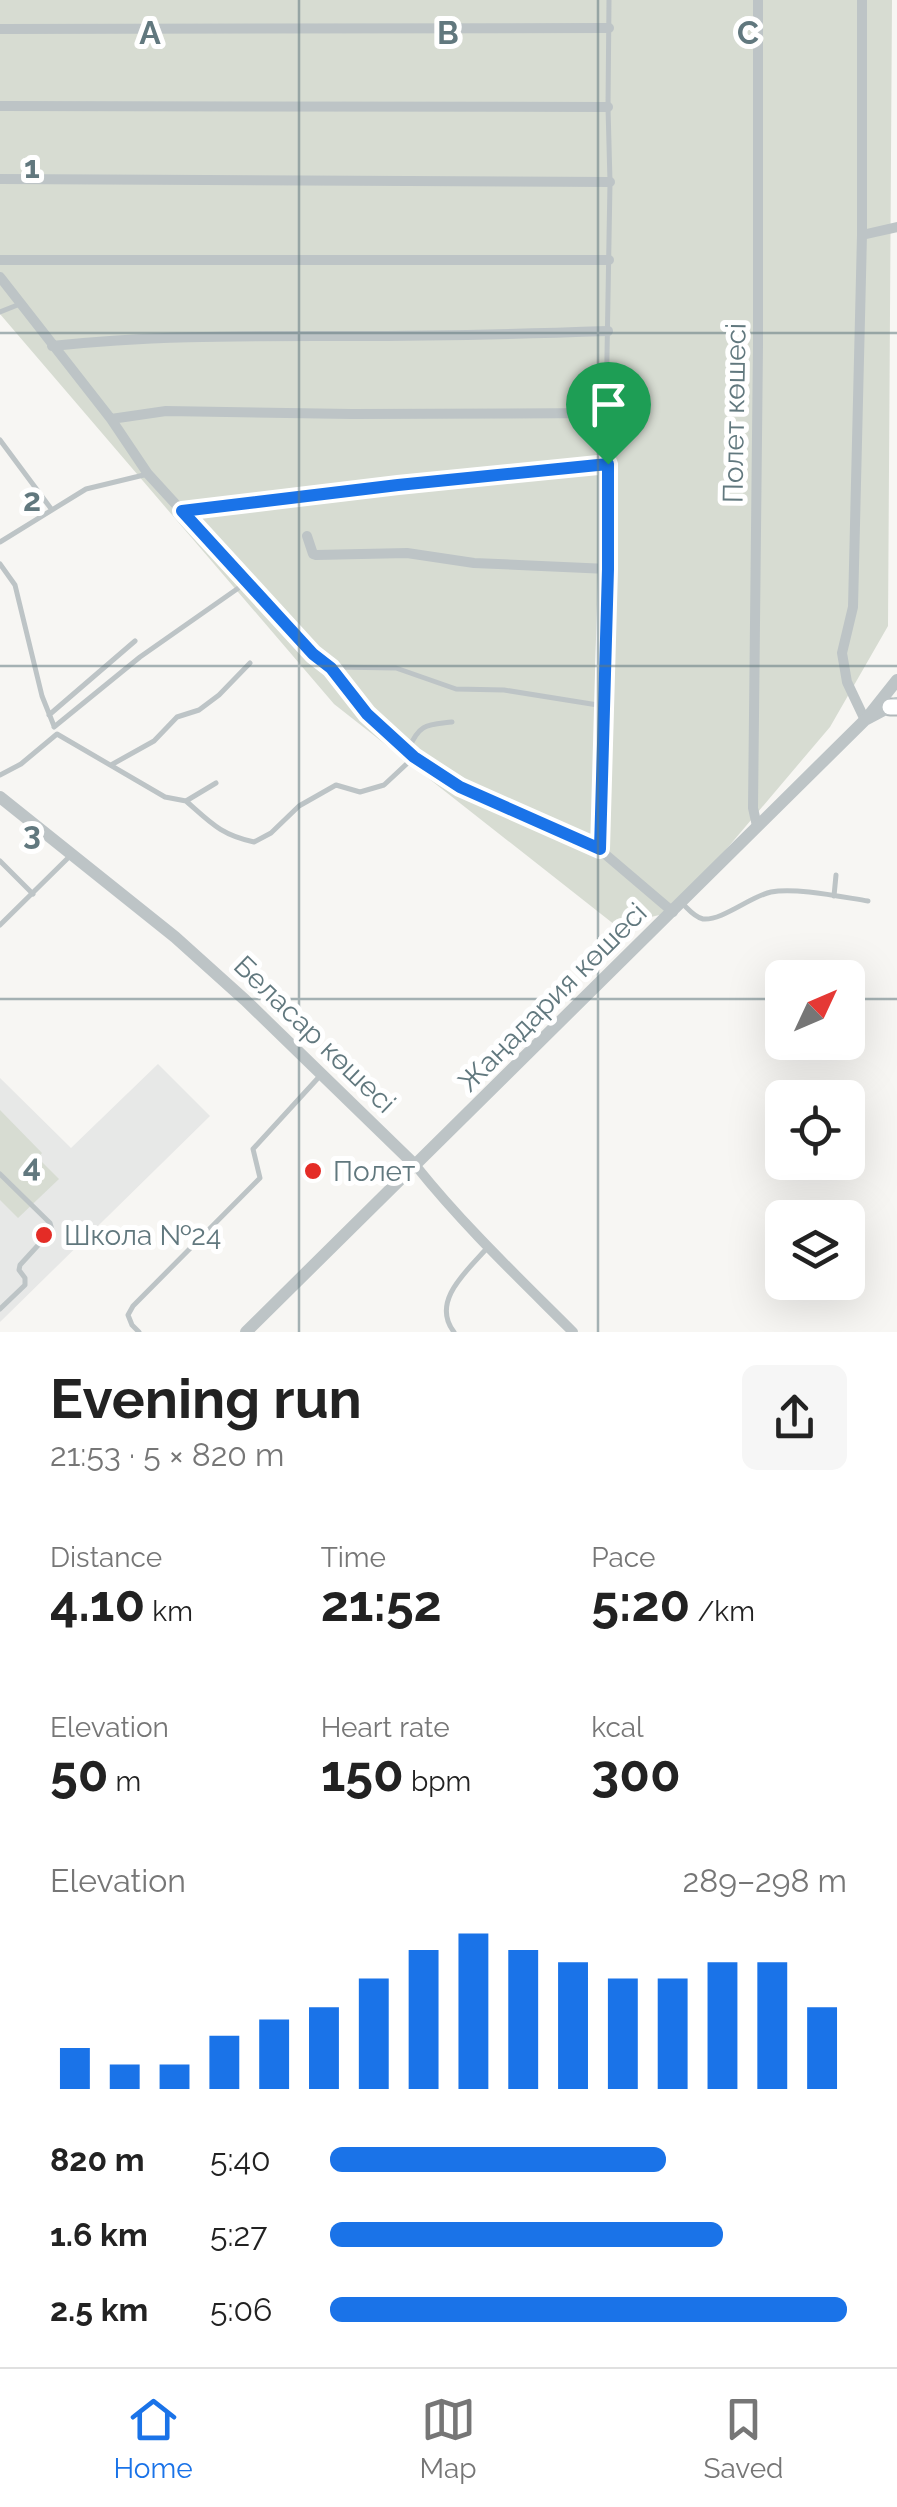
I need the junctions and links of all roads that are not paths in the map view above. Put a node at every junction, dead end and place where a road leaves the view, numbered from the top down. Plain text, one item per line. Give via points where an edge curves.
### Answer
1 (609, 0) edge
2 (758, 0) edge
3 (862, 0) edge
4 (608, 28) junction
5 (0, 29) edge
6 (0, 106) edge
7 (608, 106) junction
8 (0, 180) edge
9 (610, 182) junction
10 (897, 227) edge
11 (862, 234) junction
12 (0, 260) edge
13 (610, 260) junction
14 (0, 277) edge
15 (20, 304) junction
16 (0, 312) edge
17 (608, 331) junction
18 (52, 346) junction
19 (606, 413) junction
20 (111, 419) junction
21 (0, 440) edge
22 (608, 464) junction
23 (148, 474) junction
24 (52, 510) junction
25 (182, 511) junction
26 (308, 536) dead end
27 (0, 542) edge
28 (0, 564) edge
29 (608, 569) junction
30 (247, 582) junction
31 (135, 641) dead end
32 (250, 663) dead end
33 (331, 668) junction
34 (897, 680) edge
35 (604, 706) junction
36 (895, 706) edge
37 (49, 715) junction
38 (865, 720) junction
39 (452, 722) dead end
40 (56, 730) junction
41 (411, 754) junction
42 (111, 766) junction
43 (0, 775) edge
44 (216, 782) dead end
45 (0, 796) edge
46 (186, 802) junction
47 (757, 826) junction
48 (600, 849) junction
49 (72, 854) junction
50 (0, 861) edge
51 (836, 875) dead end
52 (33, 894) junction
53 (834, 896) junction
54 (868, 901) dead end
55 (677, 907) junction
56 (0, 925) edge
57 (321, 1074) junction
58 (416, 1166) junction
59 (0, 1174) edge
60 (488, 1247) junction
61 (0, 1310) edge
62 (138, 1332) edge
63 (246, 1332) edge
64 (454, 1332) edge
65 (573, 1332) edge

1 - 4 lane
2 - 47 street, Полет көшесі
3 - 11 street
4 - 5 street
4 - 7 lane
6 - 7 street
7 - 9 lane
8 - 9 street
9 - 13 lane
10 - 11 street
11 - 38 street via 853,608 842,653
12 - 13 street
13 - 17 lane
14 - 15 street
15 - 16 lane
15 - 18 street
17 - 18 street via 190,336
17 - 19 lane
18 - 20 street
19 - 20 street via 166,412
19 - 22 lane
20 - 23 street
21 - 24 lane
22 - 25 street
22 - 29 lane
23 - 24 lane via 86,488
23 - 25 street
24 - 27 lane
25 - 30 street
26 - 29 street via 316,555 408,553
28 - 37 lane via 15,585
29 - 35 lane
30 - 33 street
30 - 40 lane via 140,657
31 - 37 lane
32 - 42 lane via 220,696 177,717 154,741
33 - 35 lane via 396,668 456,688
33 - 41 street
34 - 38 street
35 - 48 lane
36 - 38 street, Жаңадария көшесі
37 - 40 lane
38 - 47 street, Жаңадария көшесі
39 - 41 lane via 417,730
40 - 42 lane
40 - 43 lane
41 - 46 lane via 384,785 360,792 336,784 254,842 220,831
41 - 48 street via 460,787
42 - 46 lane via 164,797
44 - 46 lane
45 - 49 street, Беласар көшесі
47 - 55 street, Жаңадария көшесі
48 - 55 street
49 - 52 lane
49 - 57 street, Беласар көшесі via 175,937
50 - 52 lane
51 - 53 lane
52 - 56 lane
53 - 54 lane
53 - 55 lane via 772,892 704,919
55 - 58 street, Жаңадария көшесі
57 - 58 street, Беласар көшесі
57 - 62 lane via 253,1149 260,1178 132,1306 128,1315
58 - 60 street, Беласар көшесі
58 - 63 street, Жаңадария көшесі
59 - 61 lane via 52,1230 20,1265 25,1285
60 - 64 lane via 446,1302
60 - 65 street, Беласар көшесі

